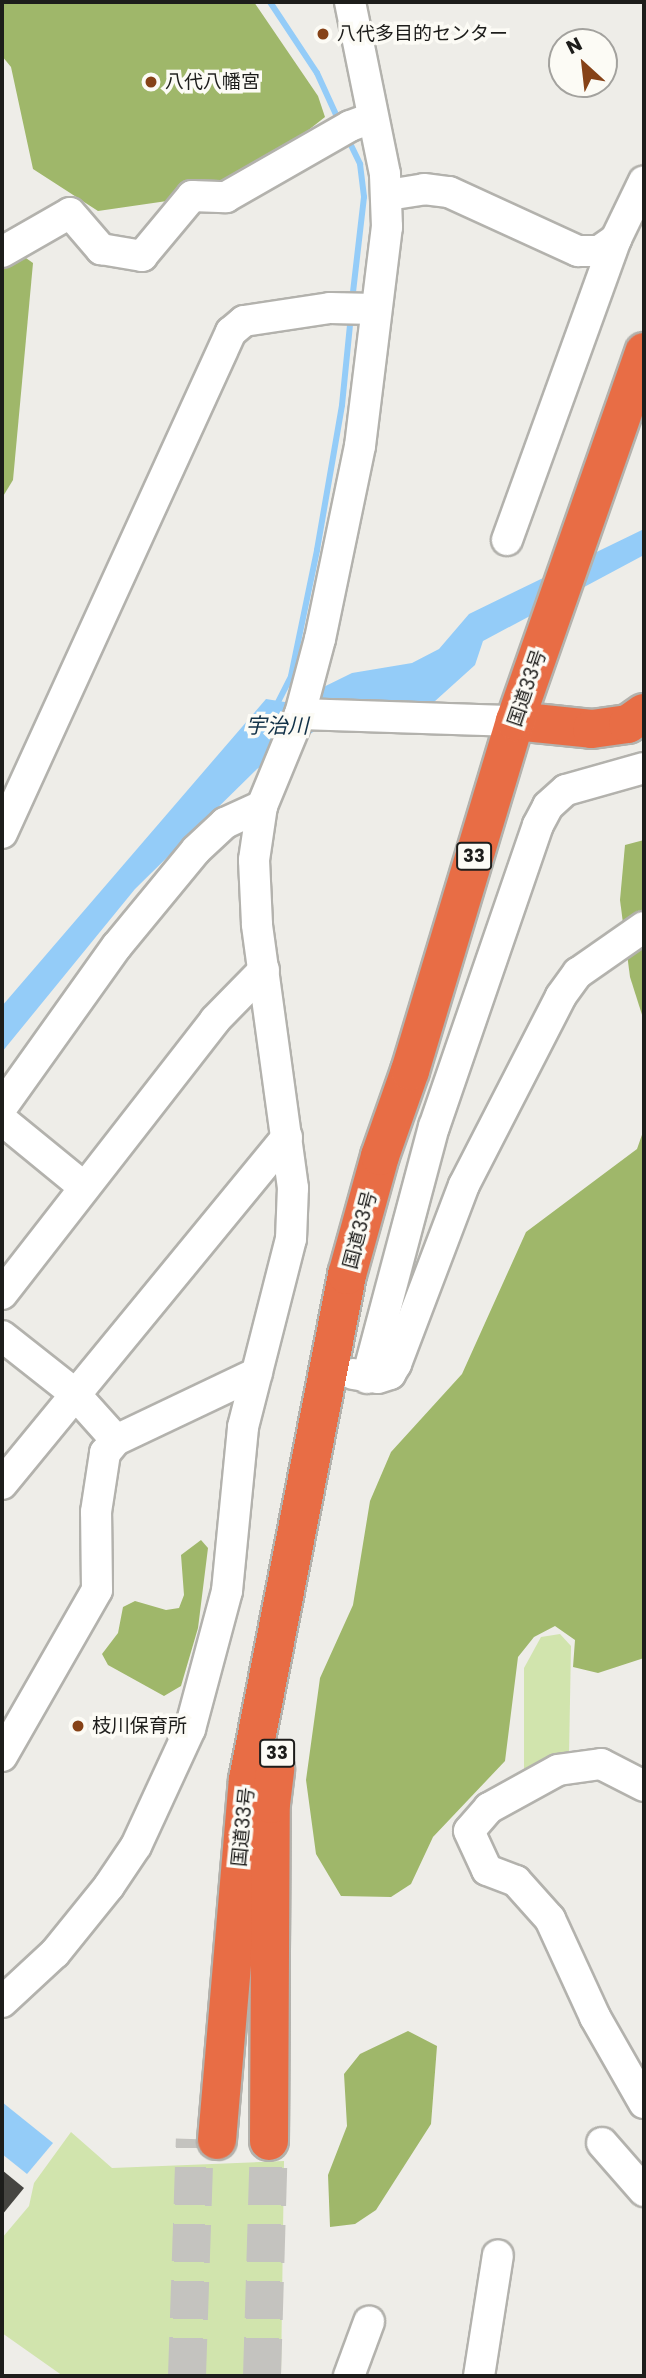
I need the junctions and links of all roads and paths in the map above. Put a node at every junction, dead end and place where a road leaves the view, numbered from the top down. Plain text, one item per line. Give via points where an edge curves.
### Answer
1 (350, 2) edge
2 (345, 123) junction
3 (644, 181) edge
4 (388, 195) junction
5 (615, 239) junction
6 (2, 252) edge
7 (353, 308) junction
8 (644, 352) edge
9 (507, 540) dead end
10 (644, 713) edge
11 (300, 714) junction
12 (515, 721) junction
13 (644, 768) edge
14 (262, 806) junction
15 (2, 833) edge
16 (644, 927) edge
17 (264, 970) junction
18 (2, 1107) edge
19 (2, 1120) edge
20 (287, 1137) junction
21 (84, 1187) junction
22 (2, 1294) edge
23 (2, 1336) edge
24 (329, 1368) junction
25 (257, 1373) junction
26 (368, 1378) junction
27 (73, 1392) junction
28 (116, 1440) junction
29 (2, 1483) edge
30 (2, 1756) edge
31 (644, 1786) edge
32 (2, 2002) edge
33 (644, 2103) edge
34 (206, 2140) tunnel mouth
35 (269, 2141) tunnel mouth
36 (602, 2143) dead end
37 (644, 2191) edge
38 (498, 2255) dead end
39 (369, 2322) dead end
40 (349, 2376) edge
41 (479, 2376) edge

1 - 2 street
2 - 4 street
2 - 6 street via 226,197 192,195 142,256 101,249 70,213
3 - 5 street
4 - 5 street via 424,189 449,192 578,251 599,251
4 - 7 street
5 - 9 street
7 - 11 street via 360,446
7 - 15 street via 244,321 231,332
8 - 12 highway, 国道33号 / 33
10 - 12 highway via 628,724 593,729
11 - 12 street
11 - 14 street
12 - 24 highway, 国道33号 / 33 via 380,1156 347,1275
13 - 26 street via 566,790 548,806 538,825 434,1127
14 - 17 street via 254,886
14 - 18 street via 225,823 196,850 117,946
16 - 26 street via 578,973 561,996 464,1185 396,1364 390,1374
17 - 20 street
17 - 21 street via 215,1020
19 - 21 street
20 - 25 street via 293,1188 291,1240
20 - 27 street
21 - 22 street
23 - 27 street
24 - 26 street
24 - 34 highway, 国道33号 / 33 via 248,1780 213,1927
24 - 35 highway, 33 via 271,1804
25 - 28 street
25 - 32 street via 243,1427 228,1591 190,1730 136,1846 109,1886 55,1953
27 - 28 street
27 - 29 street
28 - 30 street via 104,1453 100,1476 97,1590
31 - 33 street via 601,1764 558,1770 489,1808 469,1832 487,1870 516,1881 550,1919 595,2017
36 - 37 street
38 - 41 street
39 - 40 street

